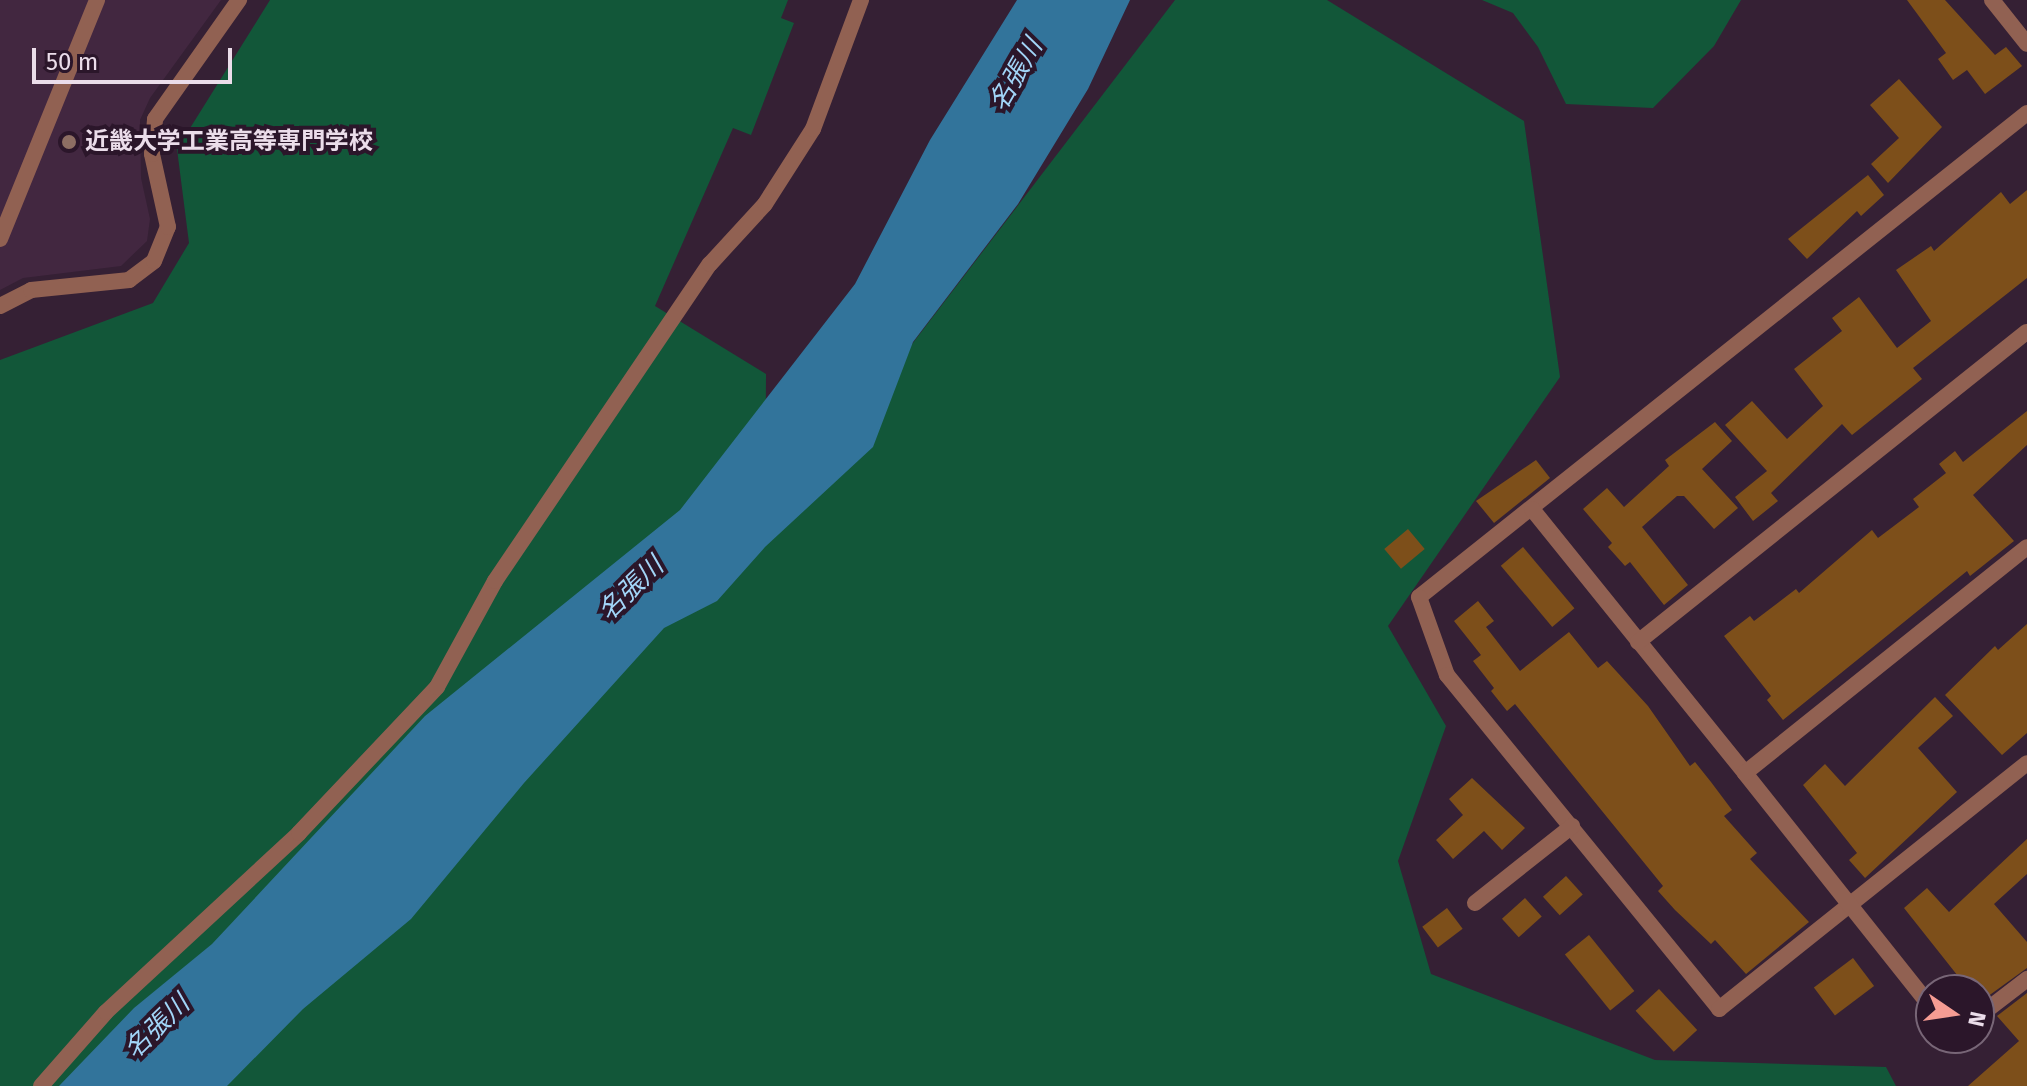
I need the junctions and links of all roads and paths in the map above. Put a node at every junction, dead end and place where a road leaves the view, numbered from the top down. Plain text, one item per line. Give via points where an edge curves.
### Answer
1 (97, 0) edge
2 (239, 0) edge
3 (861, 0) edge
4 (1992, 0) edge
5 (2027, 44) edge
6 (2027, 113) edge
7 (0, 239) edge
8 (0, 306) edge
9 (2027, 332) edge
10 (1532, 509) junction
11 (2027, 547) edge
12 (1638, 642) junction
13 (2027, 763) edge
14 (1745, 773) junction
15 (1572, 826) junction
16 (1475, 903) dead end
17 (1850, 904) junction
18 (2027, 979) edge
19 (1915, 987) edge
20 (1995, 1004) edge
21 (41, 1086) edge

1 - 7 street
2 - 8 street via 155,119 152,154 168,227 154,261 129,280 31,290
3 - 21 street via 813,129 765,204 710,264 495,581 437,687 299,833 106,1012
4 - 5 street
6 - 10 street
9 - 12 street
10 - 12 street
10 - 15 street via 1419,597 1447,675
11 - 14 street
12 - 14 street
13 - 17 street
14 - 17 street
15 - 16 street
15 - 17 street via 1719,1009
17 - 19 street
18 - 20 street

